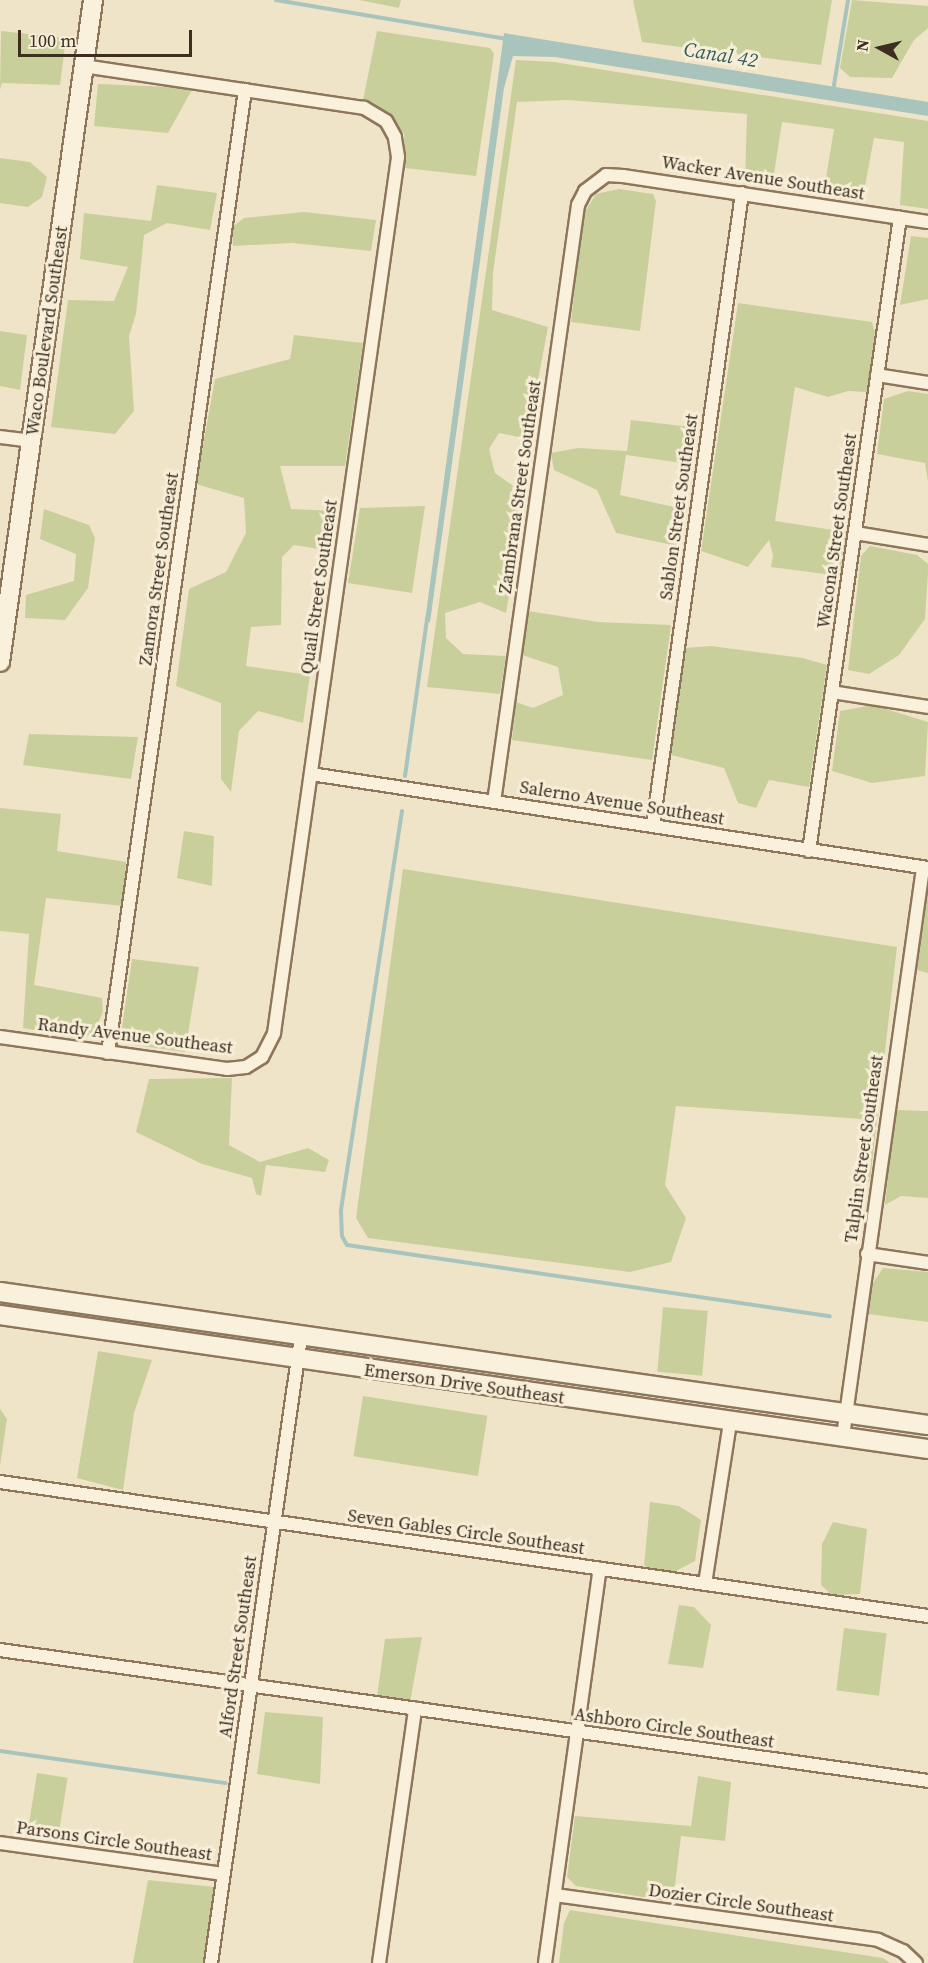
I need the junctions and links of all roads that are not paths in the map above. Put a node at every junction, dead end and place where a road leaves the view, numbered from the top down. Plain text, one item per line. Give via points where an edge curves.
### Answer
1 (93, 0) edge
2 (84, 66) junction
3 (245, 90) junction
4 (594, 182) joint
5 (742, 193) junction
6 (900, 217) junction
7 (928, 222) edge
8 (877, 375) junction
9 (928, 383) edge
10 (0, 437) edge
11 (32, 441) junction
12 (855, 533) junction
13 (928, 545) edge
14 (0, 662) edge
15 (832, 692) junction
16 (928, 707) edge
17 (311, 774) junction
18 (494, 802) junction
19 (652, 825) junction
20 (809, 851) junction
21 (926, 868) edge
22 (0, 1037) edge
23 (108, 1053) junction
24 (262, 1057) joint
25 (867, 1254) junction
26 (928, 1263) edge
27 (0, 1292) edge
28 (0, 1315) edge
29 (301, 1337) junction
30 (297, 1360) junction
31 (846, 1413) junction
32 (730, 1422) junction
33 (928, 1425) edge
34 (843, 1436) junction
35 (928, 1449) edge
36 (0, 1482) edge
37 (274, 1522) junction
38 (600, 1569) junction
39 (705, 1584) junction
40 (928, 1616) edge
41 (0, 1650) edge
42 (250, 1685) junction
43 (415, 1709) junction
44 (577, 1733) junction
45 (928, 1781) edge
46 (0, 1843) edge
47 (223, 1874) junction
48 (555, 1895) junction
49 (211, 1963) edge
50 (379, 1963) edge
51 (544, 1963) edge
52 (916, 1963) edge

1 - 2 street, Waco Boulevard Southeast
2 - 3 street
2 - 11 street, Waco Boulevard Southeast
3 - 17 street, Quail Street Southeast via 364,108 386,121 396,137 398,157
3 - 23 street, Zamora Street Southeast
4 - 5 street, Wacker Avenue Southeast via 606,175 623,176
4 - 18 street, Zambrana Street Southeast via 578,205
5 - 6 street, Wacker Avenue Southeast
5 - 19 street, Sablon Street Southeast
6 - 7 street, Wacker Avenue Southeast
6 - 8 street, Wacona Street Southeast
8 - 9 street
8 - 12 street, Wacona Street Southeast
10 - 11 street
11 - 14 street, Waco Boulevard Southeast
12 - 13 street
12 - 15 street, Wacona Street Southeast
15 - 16 street
15 - 20 street, Wacona Street Southeast
17 - 18 street, Salerno Avenue Southeast
17 - 24 street, Quail Street Southeast via 274,1033
18 - 19 street, Salerno Avenue Southeast
19 - 20 street, Salerno Avenue Southeast
20 - 21 street, Salerno Avenue Southeast
21 - 25 street, Talplin Street Southeast
22 - 23 street, Randy Avenue Southeast
23 - 24 street, Randy Avenue Southeast via 227,1069 246,1067
25 - 26 street
25 - 31 street, Talplin Street Southeast
27 - 29 street, Emerson Drive Southeast
28 - 30 street, Emerson Drive Southeast
29 - 30 street, Alford Street Southeast
29 - 31 street, Emerson Drive Southeast
30 - 32 street, Emerson Drive Southeast
30 - 37 street, Alford Street Southeast
31 - 33 street, Emerson Drive Southeast
31 - 34 street, Talplin Street Southeast
32 - 34 street, Emerson Drive Southeast
32 - 39 street
34 - 35 street, Emerson Drive Southeast
36 - 37 street, Seven Gables Circle Southeast
37 - 38 street, Seven Gables Circle Southeast
37 - 42 street, Alford Street Southeast
38 - 39 street, Seven Gables Circle Southeast
38 - 44 street
39 - 40 street, Seven Gables Circle Southeast
41 - 42 street, Ashboro Circle Southeast
42 - 43 street, Ashboro Circle Southeast
42 - 47 street, Alford Street Southeast
43 - 44 street, Ashboro Circle Southeast
43 - 50 street
44 - 45 street, Ashboro Circle Southeast
44 - 48 street
46 - 47 street, Parsons Circle Southeast
47 - 49 street, Alford Street Southeast
48 - 51 street
48 - 52 street, Dozier Circle Southeast via 878,1940 903,1951

